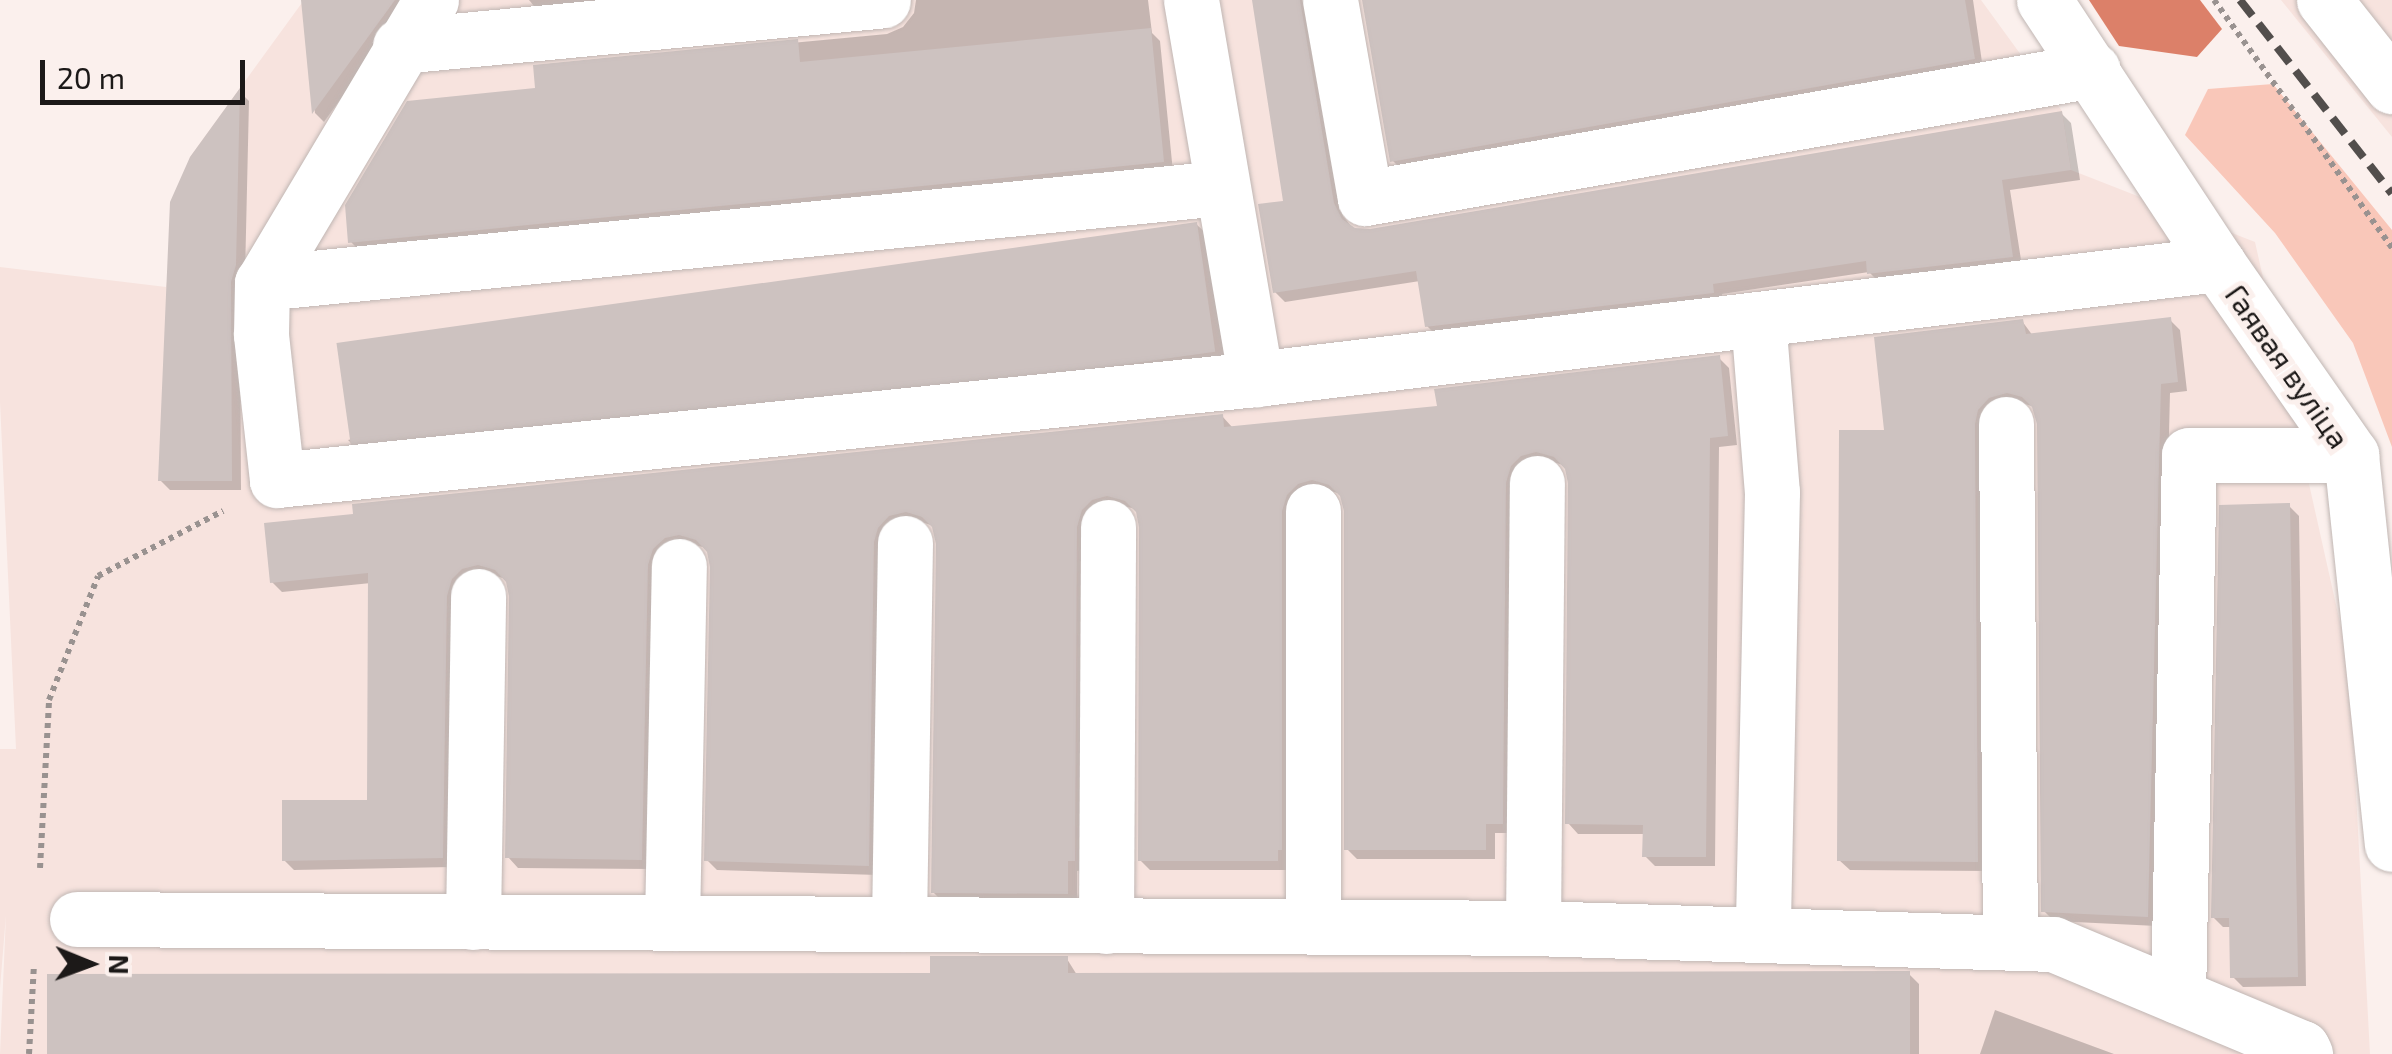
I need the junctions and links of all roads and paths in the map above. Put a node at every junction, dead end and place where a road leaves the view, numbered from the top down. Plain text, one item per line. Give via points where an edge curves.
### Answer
1 (430, 0) edge
2 (883, 0) edge
3 (1191, 0) edge
4 (1330, 0) edge
5 (2044, 0) edge
6 (2214, 0) edge
7 (2324, 0) edge
8 (400, 46) junction
9 (2094, 70) junction
10 (2392, 86) edge
11 (1221, 188) junction
12 (2392, 248) edge
13 (2218, 264) junction
14 (262, 283) junction
15 (1758, 319) junction
16 (1256, 379) junction
17 (2006, 424) dead end
18 (2351, 455) junction
19 (277, 480) junction
20 (1537, 483) dead end
21 (1313, 512) dead end
22 (1108, 527) dead end
23 (905, 543) dead end
24 (679, 566) dead end
25 (478, 596) dead end
26 (2392, 844) edge
27 (39, 878) dead end
28 (77, 919) dead end
29 (473, 922) junction
30 (672, 923) junction
31 (900, 924) junction
32 (1106, 926) junction
33 (1313, 927) junction
34 (1533, 928) junction
35 (1763, 932) junction
36 (2010, 942) junction
37 (35, 956) dead end
38 (2178, 996) junction
39 (29, 1054) edge
40 (2305, 1054) edge

1 - 8 lane
2 - 8 lane
3 - 11 lane
4 - 9 lane via 1366,198
5 - 9 lane, Гаявая вуліца
6 - 12 path
7 - 10 lane
8 - 14 lane
9 - 13 lane, Гаявая вуліца
11 - 14 lane
11 - 16 lane
13 - 15 lane
13 - 18 lane, Гаявая вуліца
14 - 19 lane
15 - 16 lane
15 - 35 lane via 1772,492
16 - 19 lane
17 - 36 lane
18 - 26 lane, Гаявая вуліца
18 - 38 lane via 2189,455
19 - 27 path via 98,576 49,700
20 - 34 lane
21 - 33 lane
22 - 32 lane
23 - 31 lane
24 - 30 lane
25 - 29 lane
28 - 29 lane
29 - 30 lane
30 - 31 lane
31 - 32 lane
32 - 33 lane
33 - 34 lane
34 - 35 lane
35 - 36 lane
36 - 38 lane via 2053,944
37 - 39 path
38 - 40 lane

